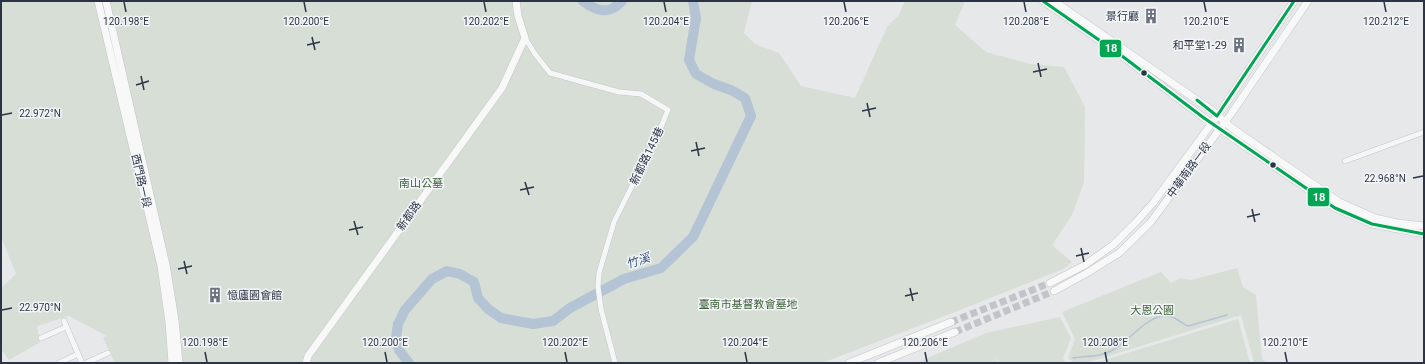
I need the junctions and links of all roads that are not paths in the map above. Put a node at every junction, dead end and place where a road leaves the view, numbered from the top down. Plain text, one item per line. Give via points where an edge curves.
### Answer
1 (98, 1) edge
2 (106, 1) edge
3 (516, 1) edge
4 (1043, 1) edge
5 (1054, 1) edge
6 (1294, 1) edge
7 (1308, 1) edge
8 (525, 38) junction
9 (1217, 116) junction
10 (1224, 122) junction
11 (1212, 123) junction
12 (1219, 128) junction
13 (1424, 132) edge
14 (1345, 161) dead end
15 (1424, 226) edge
16 (1424, 234) edge
17 (1050, 283) tunnel mouth
18 (1054, 291) tunnel mouth
19 (951, 322) tunnel mouth
20 (955, 332) tunnel mouth
21 (41, 338) dead end
22 (108, 353) dead end
23 (78, 354) junction
24 (59, 363) edge
25 (82, 363) edge
26 (86, 363) edge
27 (172, 363) edge
28 (179, 363) edge
29 (306, 363) edge
30 (615, 363) edge
31 (849, 363) edge
32 (878, 363) edge

1 - 27 street, 西門路一段 via 161,266
2 - 28 street, 西門路一段 via 166,265
3 - 8 street
4 - 11 street
5 - 9 street
6 - 9 street, 中華南路一段
7 - 10 street, 中華南路一段
8 - 29 street, 新都路 via 502,88 308,356
8 - 30 street, 新都路145巷 via 550,73 619,92 641,94 668,110 614,222 599,273 601,309
9 - 10 street
9 - 11 street, 中華南路一段
10 - 12 street, 中華南路一段
10 - 15 street via 1343,204 1375,218
11 - 12 street
11 - 17 street, 中華南路一段 via 1153,203 1113,245 1085,265
12 - 16 street via 1335,208 1372,224
12 - 18 street, 中華南路一段 via 1168,200 1130,243 1119,253
13 - 14 street
19 - 31 street
20 - 32 street
21 - 23 street via 65,324
22 - 26 street
23 - 24 street
23 - 25 street

